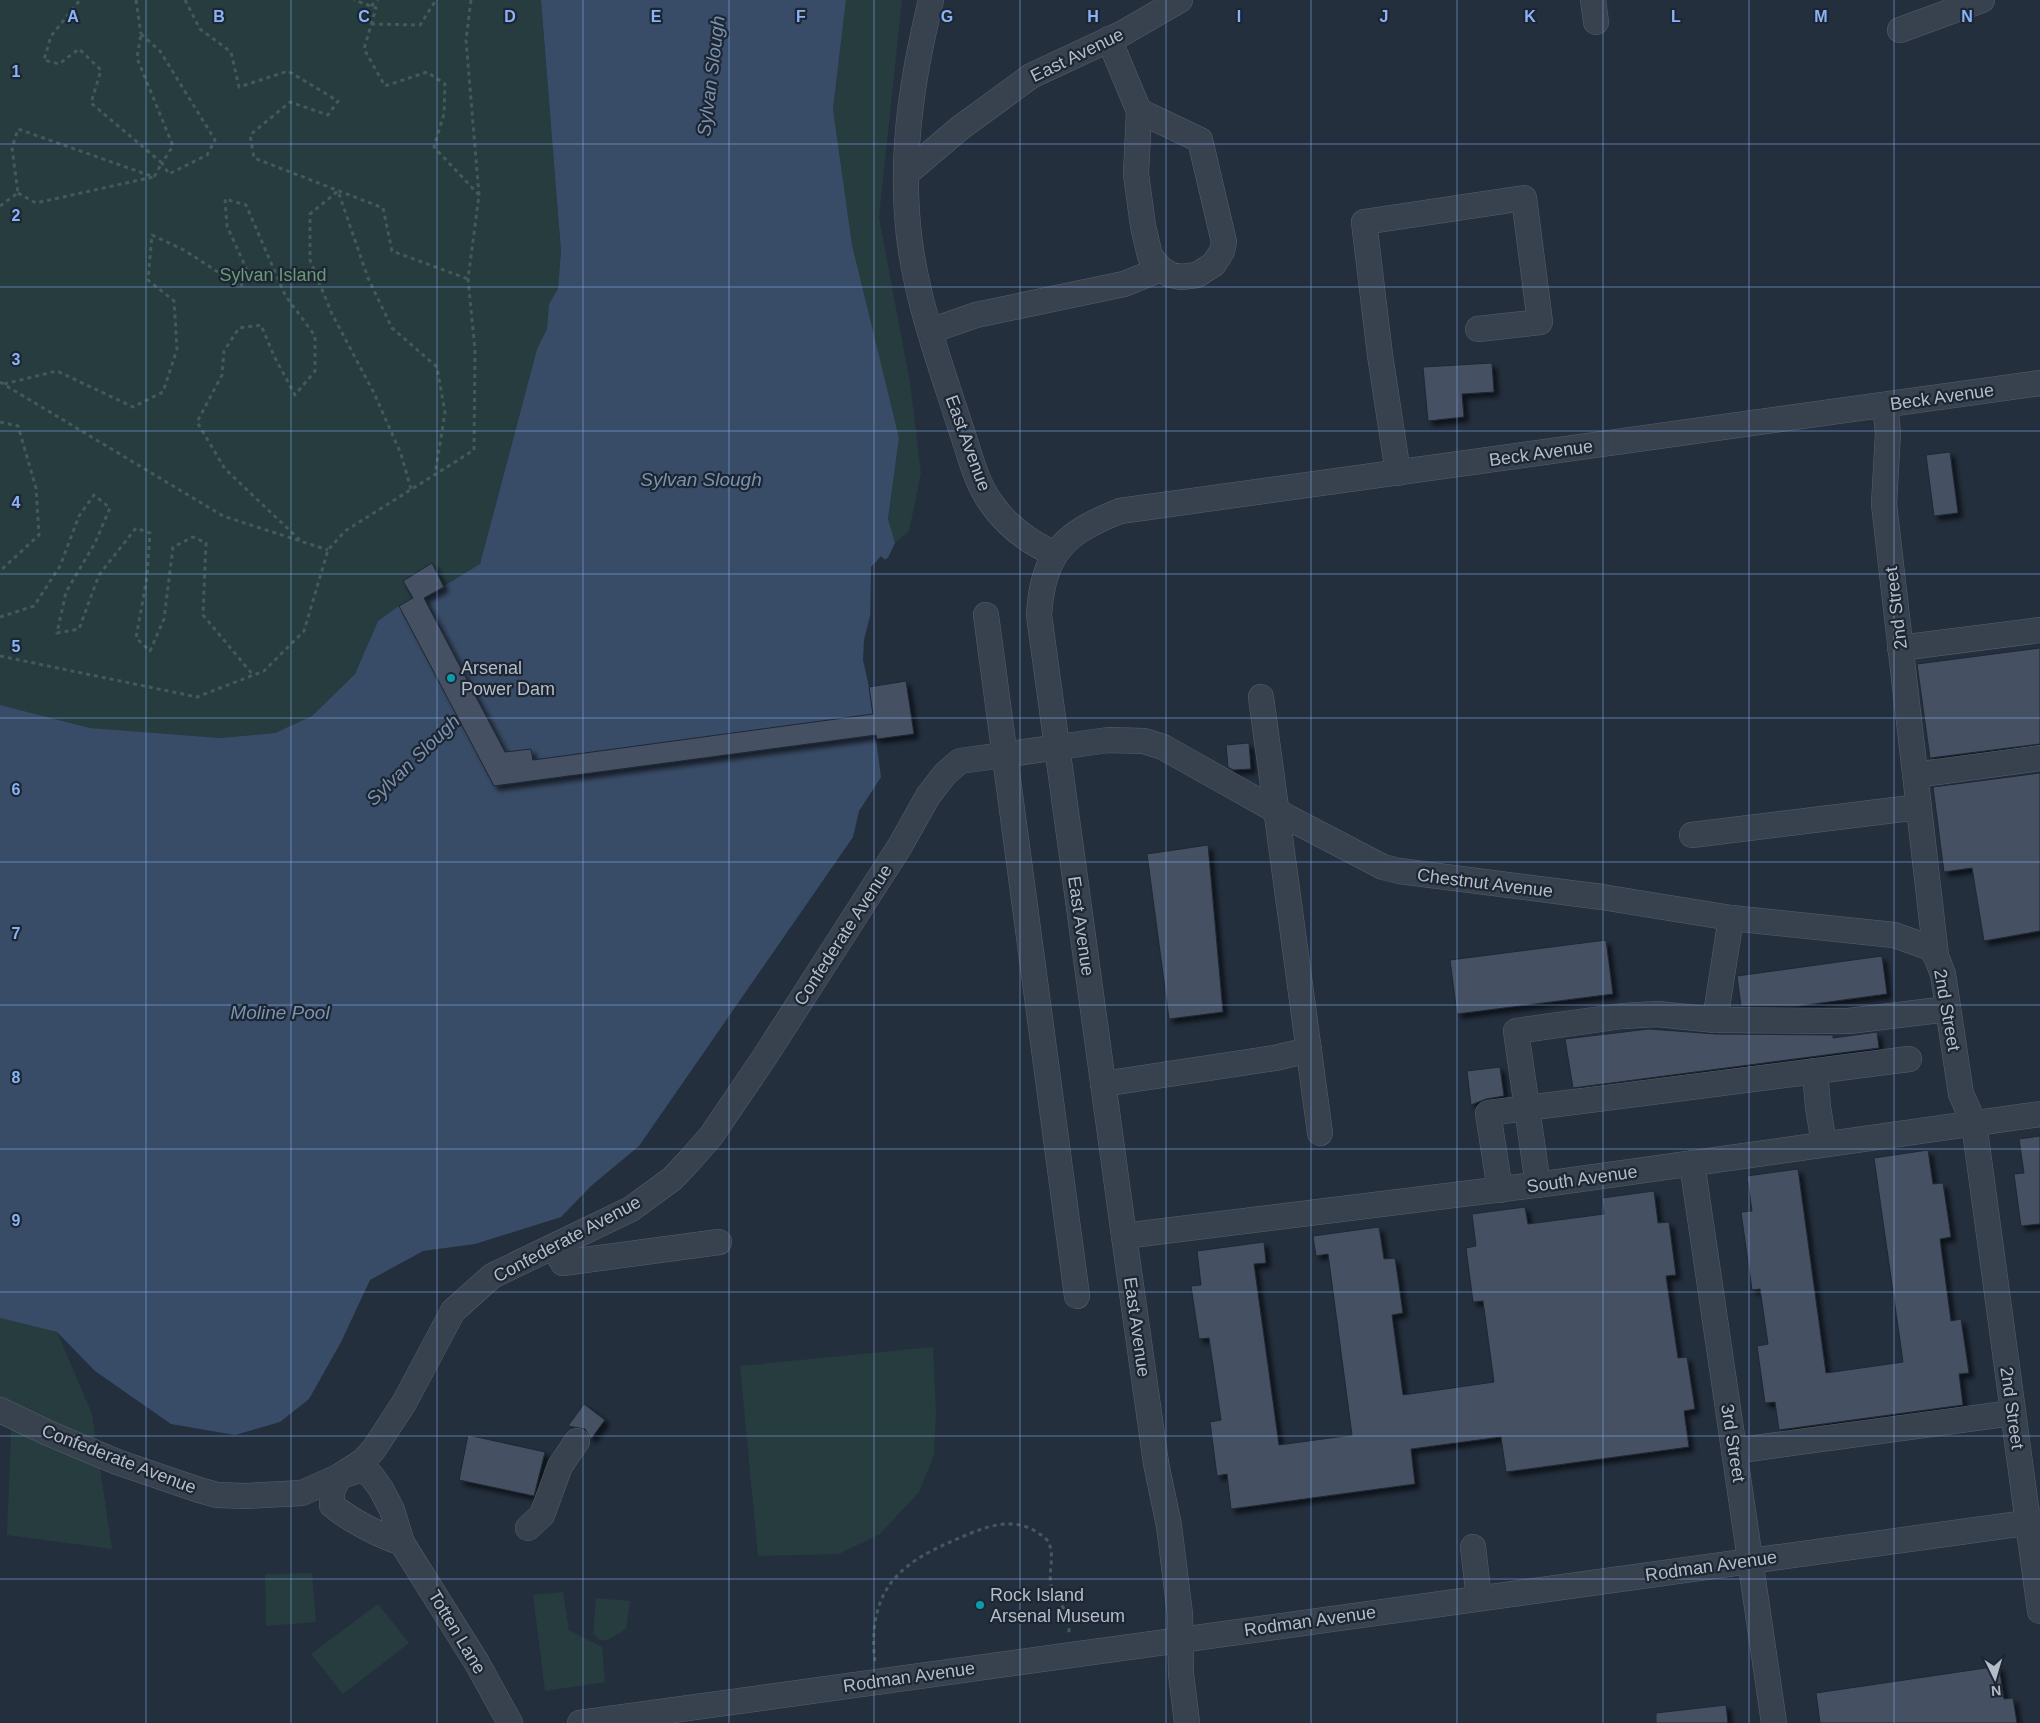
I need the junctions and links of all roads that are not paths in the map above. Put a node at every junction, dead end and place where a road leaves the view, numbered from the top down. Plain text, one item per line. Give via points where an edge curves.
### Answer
1 (931, 0) edge
2 (1180, 0) edge
3 (1982, 0) edge
4 (1900, 30) dead end
5 (1110, 39) junction
6 (1139, 110) junction
7 (907, 173) junction
8 (1161, 269) junction
9 (1478, 329) dead end
10 (930, 331) junction
11 (2040, 383) edge
12 (1885, 404) junction
13 (1398, 473) junction
14 (1055, 554) junction
15 (986, 615) dead end
16 (2040, 630) edge
17 (1900, 648) junction
18 (1261, 697) dead end
19 (1057, 748) junction
20 (1006, 754) junction
21 (2040, 758) edge
22 (1915, 775) junction
23 (1919, 807) junction
24 (1276, 810) junction
25 (1692, 835) dead end
26 (1731, 918) junction
27 (1936, 956) junction
28 (1948, 1009) junction
29 (1715, 1020) junction
30 (1308, 1050) junction
31 (1909, 1059) dead end
32 (1815, 1071) junction
33 (1103, 1084) junction
34 (1527, 1108) junction
35 (2040, 1114) edge
36 (1974, 1123) junction
37 (1320, 1133) dead end
38 (1824, 1144) junction
39 (1692, 1163) junction
40 (1538, 1185) junction
41 (1500, 1190) junction
42 (1124, 1236) junction
43 (719, 1242) dead end
44 (554, 1248) junction
45 (1077, 1296) dead end
46 (0, 1410) edge
47 (2012, 1413) junction
48 (577, 1440) dead end
49 (1734, 1451) junction
50 (340, 1476) junction
51 (2034, 1522) edge
52 (528, 1528) dead end
53 (402, 1543) junction
54 (1473, 1547) dead end
55 (1751, 1561) junction
56 (1480, 1598) junction
57 (2040, 1611) edge
58 (1179, 1640) junction
59 (510, 1723) edge
60 (580, 1723) edge
61 (1187, 1723) edge
62 (1774, 1723) edge

1 - 7 street, East Avenue via 913,92
2 - 5 street, East Avenue
3 - 4 street
5 - 6 street
5 - 7 street, East Avenue via 1031,76 960,128
6 - 8 street via 1136,174 1143,226 1150,256
6 - 8 street via 1200,140 1222,223 1224,242 1214,264 1197,275 1181,277
7 - 10 street, East Avenue via 909,244
8 - 10 street via 1124,284 976,315
9 - 13 street via 1540,322 1524,198 1364,222
10 - 14 street, East Avenue via 975,471 989,501 1022,535
11 - 12 street, Beck Avenue
12 - 13 street, Beck Avenue
12 - 17 street, 2nd Street via 1888,433 1884,504
13 - 14 street, Beck Avenue via 1120,511 1078,530 1063,542
14 - 19 street, East Avenue via 1043,582 1038,615
15 - 20 street
16 - 17 street
17 - 22 street, 2nd Street
18 - 24 street
19 - 20 street, Confederate Avenue
19 - 24 street, Chestnut Avenue via 1108,740 1144,741 1163,748
19 - 33 street, East Avenue
20 - 44 street, Confederate Avenue via 960,761 945,774 928,796 900,846 764,1058 711,1136 690,1160 672,1179 631,1209
20 - 45 street
21 - 22 street
22 - 23 street, 2nd Street
23 - 25 street
23 - 27 street, 2nd Street
24 - 26 street, Chestnut Avenue via 1398,872 1602,897
24 - 30 street
26 - 27 street, Chestnut Avenue via 1894,935 1931,948
26 - 29 street
27 - 28 street, 2nd Street via 1943,974
28 - 29 street via 1849,1021
28 - 36 street, 2nd Street via 1961,1094
29 - 34 street via 1658,1014 1516,1031
30 - 33 street
30 - 37 street
31 - 32 street
32 - 34 street
32 - 38 street
33 - 42 street, East Avenue
34 - 40 street
34 - 41 street via 1488,1113
35 - 36 street, South Avenue
36 - 38 street, South Avenue
36 - 47 street, 2nd Street
38 - 39 street, South Avenue
39 - 40 street, South Avenue
39 - 49 street, 3rd Street
40 - 41 street, South Avenue
41 - 42 street, South Avenue
42 - 58 street, East Avenue via 1156,1463 1169,1526 1180,1614
43 - 44 street via 563,1263
44 - 50 street, Confederate Avenue via 492,1276 453,1311 404,1403 374,1450
46 - 50 street, Confederate Avenue via 117,1462 217,1495 302,1494
47 - 49 street
47 - 51 street, 2nd Street
48 - 52 street via 560,1466 542,1515
49 - 55 street, 3rd Street
50 - 53 street, Totten Lane via 360,1470 371,1475 392,1510
50 - 53 street via 332,1490 332,1505 340,1513 386,1538
51 - 55 street, Rodman Avenue
51 - 57 street, 2nd Street
53 - 59 street, Totten Lane via 478,1663
54 - 56 street
55 - 56 street, Rodman Avenue
55 - 62 street, 3rd Street
56 - 58 street, Rodman Avenue
58 - 60 street, Rodman Avenue
58 - 61 street, East Avenue

